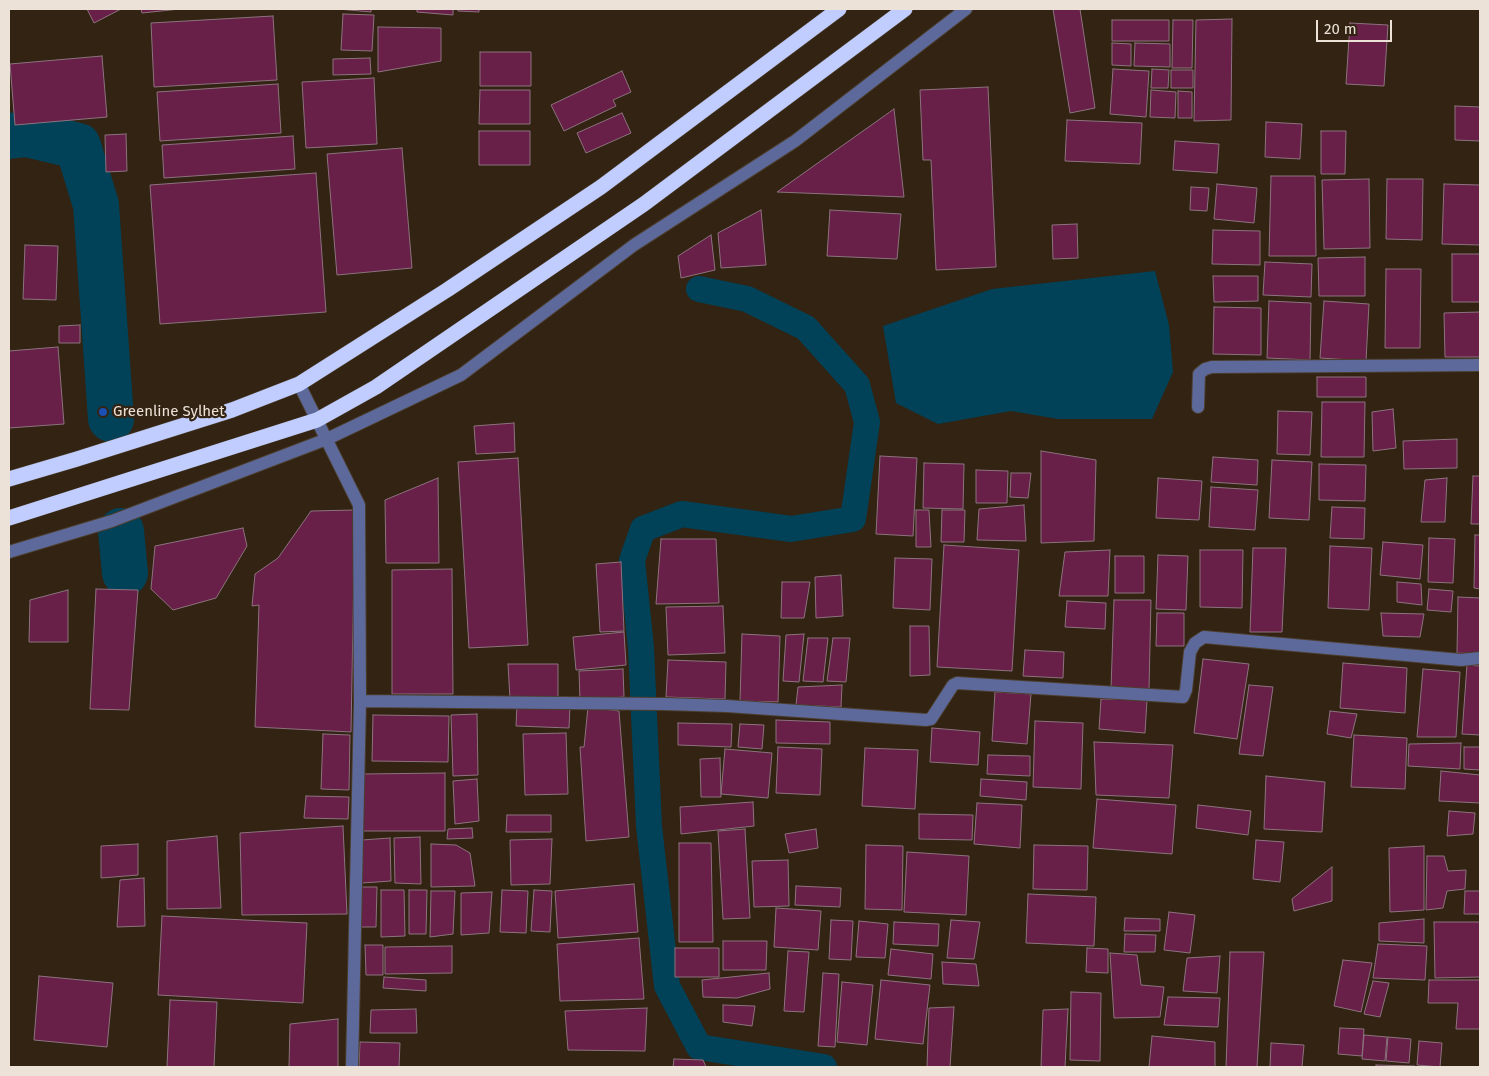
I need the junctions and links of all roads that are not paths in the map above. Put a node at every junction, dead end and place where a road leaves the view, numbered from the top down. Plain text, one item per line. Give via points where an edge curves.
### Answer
1 (839, 9) edge
2 (905, 9) edge
3 (966, 9) edge
4 (1480, 365) edge
5 (299, 384) junction
6 (1198, 407) dead end
7 (317, 420) junction
8 (327, 439) junction
9 (9, 479) edge
10 (9, 518) edge
11 (9, 552) edge
12 (1480, 658) edge
13 (360, 701) junction
14 (352, 1067) edge

1 - 5 highway via 601,187
2 - 7 highway via 644,204 376,387
3 - 8 street via 795,141 634,245 461,374
4 - 6 street via 1212,367 1199,374
5 - 7 street
5 - 9 highway via 232,410
7 - 8 street
7 - 10 highway
8 - 11 street via 112,521
8 - 13 street via 359,505
12 - 13 street via 1461,660 1204,637 1190,652 1183,697 957,683 931,719 926,720 727,706
13 - 14 street

